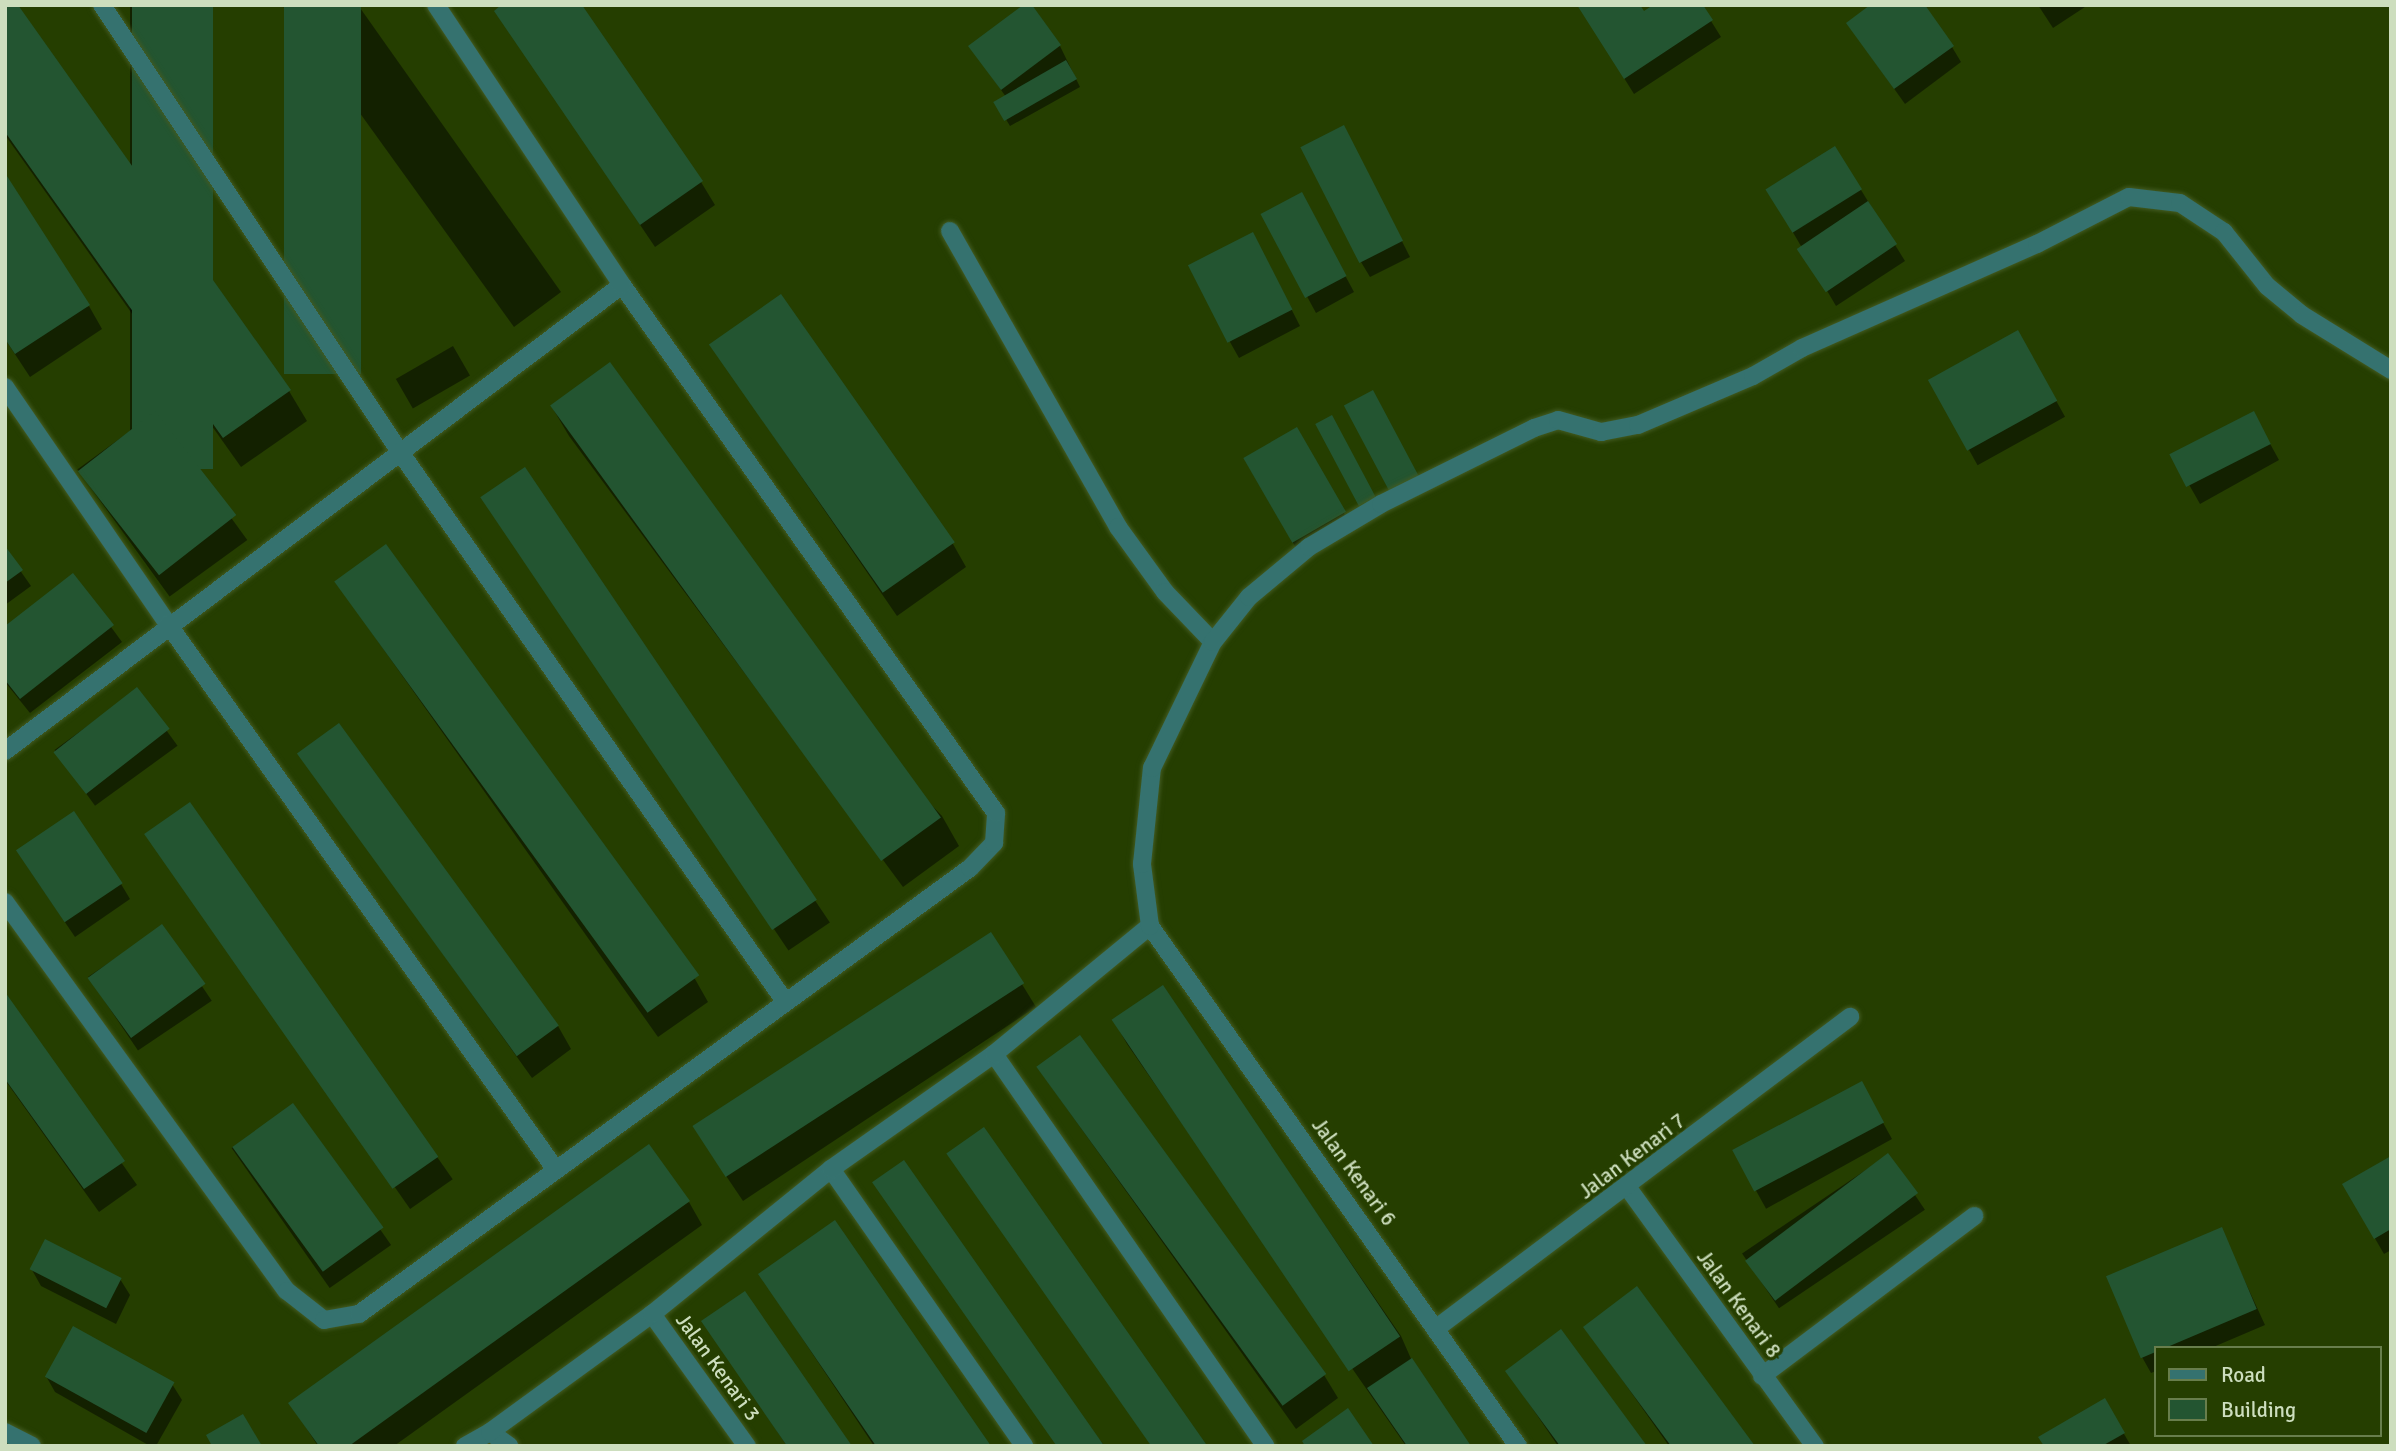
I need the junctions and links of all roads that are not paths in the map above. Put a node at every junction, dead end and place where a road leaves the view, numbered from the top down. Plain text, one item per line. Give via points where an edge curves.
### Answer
1 (102, 5) edge
2 (436, 5) edge
3 (950, 232) dead end
4 (622, 285) junction
5 (2391, 370) edge
6 (5, 387) edge
7 (400, 452) junction
8 (168, 624) junction
9 (1213, 642) junction
10 (5, 751) edge
11 (5, 902) edge
12 (1150, 926) junction
13 (784, 1000) junction
14 (1850, 1017) dead end
15 (994, 1054) junction
16 (831, 1169) junction
17 (556, 1170) junction
18 (1628, 1188) junction
19 (1975, 1216) dead end
20 (652, 1314) junction
21 (1438, 1327) junction
22 (1762, 1376) junction
23 (5, 1432) edge
24 (490, 1432) junction
25 (32, 1446) edge
26 (465, 1446) edge
27 (509, 1446) edge
28 (747, 1446) edge
29 (1024, 1446) edge
30 (1265, 1446) edge
31 (1518, 1446) edge
32 (1815, 1446) edge

1 - 7 street
2 - 4 street
3 - 9 street via 1118,527 1165,592
4 - 7 street
4 - 13 street via 996,813 993,843 983,857
5 - 9 street via 2302,315 2267,286 2224,232 2180,203 2129,197 2036,244 1802,348 1753,376 1638,425 1601,432 1558,420 1534,428 1381,504 1309,547 1249,597
6 - 8 street
7 - 8 street
7 - 13 street
8 - 10 street
8 - 17 street
9 - 12 street via 1152,768 1142,864
11 - 17 street via 286,1290 324,1320 359,1314
12 - 15 street
12 - 21 street, Jalan Kenari 6
13 - 17 street
14 - 18 street, Jalan Kenari 7
15 - 16 street
15 - 30 street
16 - 20 street
16 - 29 street
18 - 21 street, Jalan Kenari 7
18 - 22 street, Jalan Kenari 8
19 - 22 street
20 - 24 street
20 - 28 street, Jalan Kenari 3
21 - 31 street, Jalan Kenari 6
22 - 32 street, Jalan Kenari 8
23 - 25 street
24 - 26 street
24 - 27 street

